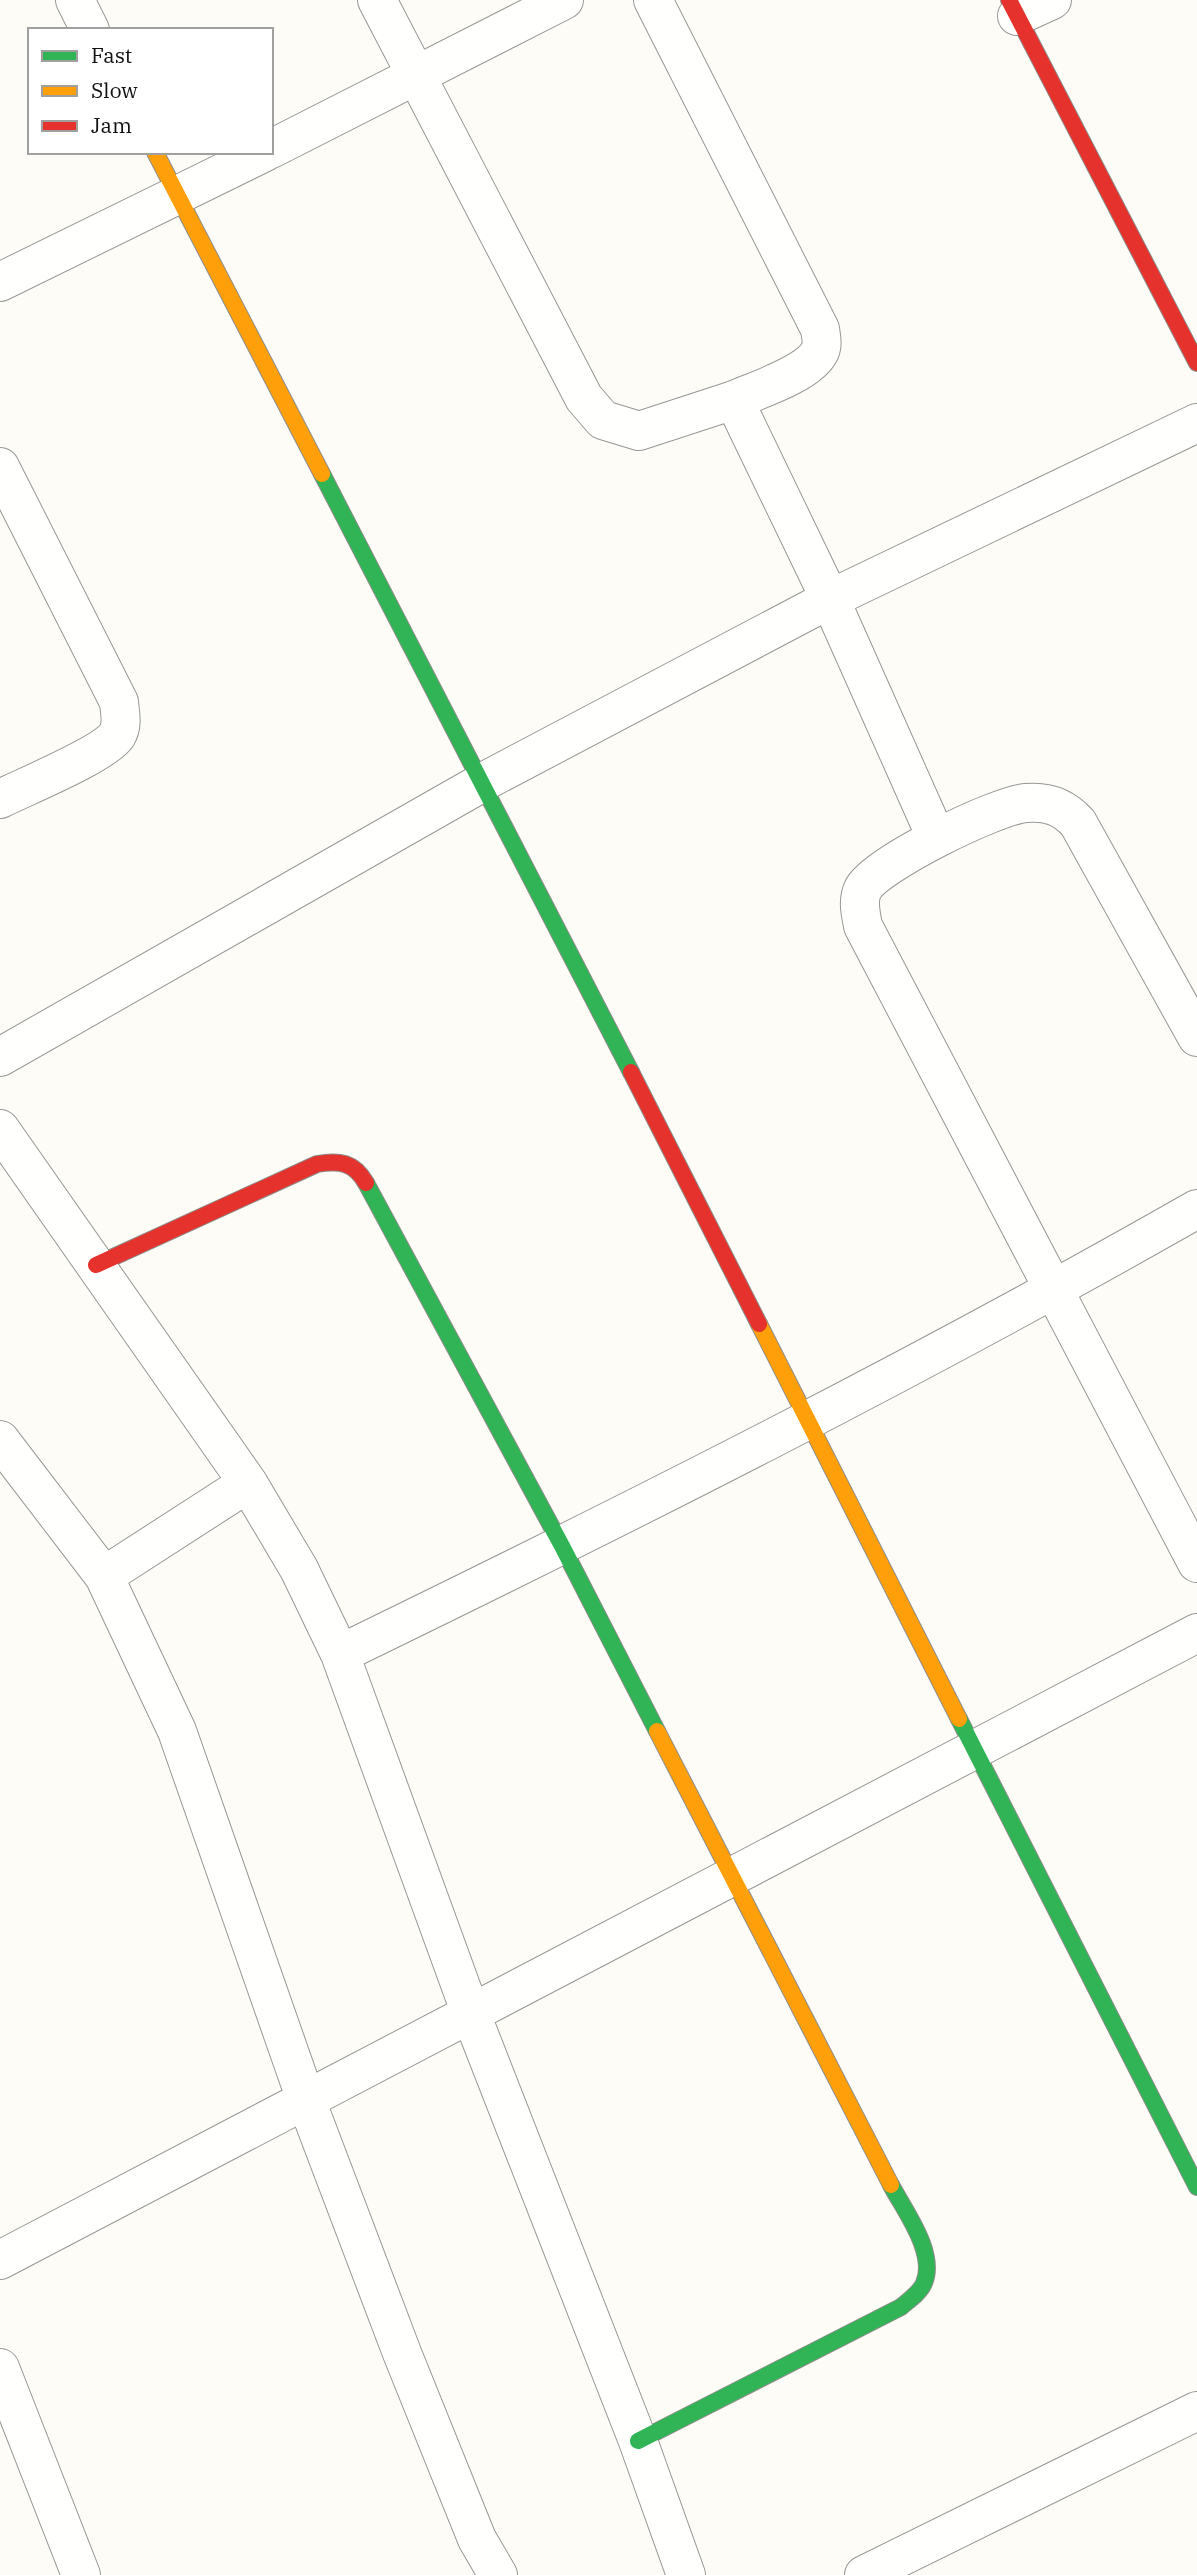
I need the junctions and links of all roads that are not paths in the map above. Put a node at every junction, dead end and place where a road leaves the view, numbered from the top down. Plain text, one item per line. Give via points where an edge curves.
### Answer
1 (75, 0) edge
2 (377, 0) edge
3 (565, 0) edge
4 (653, 0) edge
5 (1052, 0) edge
6 (1013, 8) edge
7 (89, 28) edge
8 (418, 77) junction
9 (273, 148) edge
10 (156, 154) edge
11 (261, 154) edge
12 (178, 195) junction
13 (0, 282) edge
14 (1197, 363) edge
15 (734, 400) junction
16 (1197, 423) edge
17 (0, 467) edge
18 (830, 599) junction
19 (483, 782) junction
20 (0, 799) edge
21 (936, 837) junction
22 (1197, 1037) edge
23 (0, 1057) edge
24 (0, 1129) edge
25 (1197, 1209) edge
26 (96, 1265) junction
27 (1052, 1291) junction
28 (805, 1420) junction
29 (0, 1440) edge
30 (248, 1483) junction
31 (562, 1546) junction
32 (1197, 1563) edge
33 (103, 1576) junction
34 (1197, 1633) edge
35 (340, 1654) junction
36 (975, 1750) junction
37 (734, 1876) junction
38 (471, 2014) junction
39 (306, 2100) junction
40 (1197, 2187) edge
41 (0, 2260) edge
42 (0, 2368) edge
43 (1197, 2411) edge
44 (638, 2441) junction
45 (81, 2575) edge
46 (498, 2575) edge
47 (686, 2575) edge
48 (864, 2575) edge

1 - 7 street
2 - 8 street
3 - 8 street
4 - 15 street via 820,329 819,354 799,372
5 - 6 street
6 - 14 street
8 - 9 street
8 - 15 street via 584,398 603,420 639,431
10 - 12 street
11 - 12 street
12 - 13 street
12 - 19 street
15 - 18 street
16 - 18 street
17 - 20 street via 119,702 121,724 116,736 98,750
18 - 19 street
18 - 21 street
19 - 23 street
19 - 28 street
21 - 22 street via 1023,803 1045,803 1066,810 1078,823
21 - 27 street via 878,872 863,890 859,906 863,926
24 - 26 street
25 - 27 street
26 - 30 street
26 - 31 street via 317,1164 349,1162 360,1173
27 - 28 street
27 - 32 street
28 - 31 street
28 - 36 street
29 - 33 street
30 - 33 street
30 - 35 street via 299,1569
31 - 35 street
31 - 37 street
33 - 39 street via 177,1731
34 - 36 street
35 - 38 street
36 - 37 street
36 - 40 street
37 - 38 street
37 - 44 street via 924,2250 928,2273 922,2289 901,2307
38 - 39 street
38 - 44 street
39 - 41 street
39 - 46 street via 477,2539
42 - 45 street
43 - 48 street
44 - 47 street

